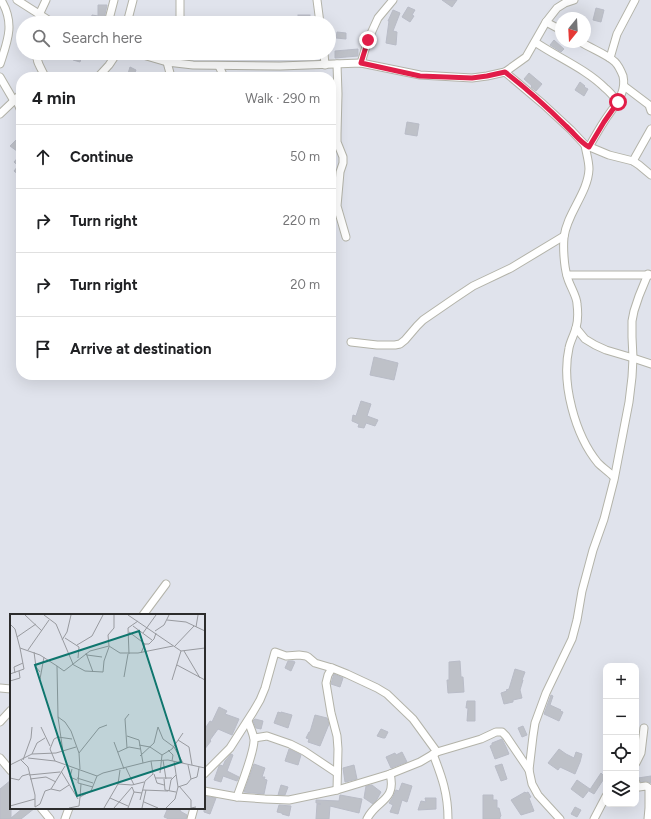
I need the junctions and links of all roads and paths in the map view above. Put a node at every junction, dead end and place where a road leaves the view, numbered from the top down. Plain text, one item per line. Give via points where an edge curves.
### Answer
1 (1, 0) edge
2 (17, 0) edge
3 (46, 0) edge
4 (114, 0) edge
5 (133, 0) edge
6 (180, 0) edge
7 (317, 0) edge
8 (393, 0) edge
9 (574, 0) edge
10 (634, 0) edge
11 (39, 15) joint
12 (110, 16) edge
13 (129, 16) edge
14 (180, 16) edge
15 (319, 16) edge
16 (546, 22) junction
17 (555, 27) edge
18 (535, 42) junction
19 (591, 48) edge
20 (610, 58) junction
21 (37, 60) edge
22 (113, 60) edge
23 (162, 60) edge
24 (325, 60) edge
25 (169, 62) junction
26 (361, 63) junction
27 (0, 64) edge
28 (337, 64) junction
29 (325, 65) junction
30 (219, 66) junction
31 (43, 72) edge
32 (103, 72) edge
33 (170, 72) edge
34 (222, 72) edge
35 (505, 72) junction
36 (0, 77) edge
37 (624, 86) junction
38 (16, 97) edge
39 (16, 99) edge
40 (618, 102) junction
41 (651, 111) edge
42 (0, 114) edge
43 (651, 129) edge
44 (587, 146) junction
45 (633, 161) junction
46 (336, 172) edge
47 (340, 172) junction
48 (651, 175) edge
49 (564, 236) junction
50 (346, 237) dead end
51 (650, 274) edge
52 (567, 276) junction
53 (576, 328) junction
54 (351, 342) dead end
55 (633, 358) junction
56 (651, 364) edge
57 (614, 476) junction
58 (166, 584) dead end
59 (143, 614) edge
60 (332, 668) junction
61 (0, 688) edge
62 (10, 689) edge
63 (10, 711) edge
64 (248, 721) junction
65 (0, 722) edge
66 (644, 728) dead end
67 (254, 738) junction
68 (435, 753) junction
69 (639, 756) edge
70 (0, 758) edge
71 (10, 770) edge
72 (529, 770) junction
73 (205, 773) edge
74 (337, 774) junction
75 (390, 774) junction
76 (639, 787) edge
77 (337, 790) junction
78 (205, 791) edge
79 (237, 797) junction
80 (603, 802) edge
81 (650, 808) edge
82 (42, 809) edge
83 (69, 809) edge
84 (194, 809) edge
85 (50, 819) edge
86 (65, 819) edge
87 (191, 819) edge
88 (367, 819) edge
89 (448, 819) edge
90 (560, 819) edge
91 (594, 819) edge
92 (648, 819) edge

1 - 27 street via 6,7 9,29
2 - 11 street
3 - 11 street
4 - 12 street
5 - 13 street
6 - 14 street
7 - 15 street
8 - 26 street via 378,18
9 - 16 street via 557,8
10 - 20 street via 617,34
16 - 17 street
16 - 18 street
18 - 35 street via 526,57
18 - 40 street via 589,75 605,87
19 - 20 street
20 - 37 street via 621,70
21 - 31 street
22 - 32 street
23 - 25 street
24 - 29 street
25 - 30 street
25 - 33 street
26 - 28 street
26 - 35 street via 420,76 472,78
28 - 29 street
28 - 47 street via 337,142 343,163
29 - 30 street
30 - 34 street
35 - 44 street
36 - 38 street
37 - 40 street
37 - 41 street via 649,106
39 - 42 street
40 - 44 street
43 - 45 street
44 - 45 street via 608,155
44 - 49 street via 587,180
45 - 48 street
46 - 47 street
47 - 50 street via 337,206
49 - 52 street
49 - 54 street via 510,268 473,286 417,326 400,344
51 - 52 street
51 - 55 street via 634,310
52 - 53 street via 577,302
53 - 55 street via 585,339 595,345
53 - 57 street via 567,363 571,406 576,423 590,451 599,464
55 - 56 street
55 - 57 street via 629,402
57 - 72 street via 582,591 572,639 546,693 535,723
58 - 59 street
60 - 64 street via 315,663 306,656 286,656 275,652 265,688
60 - 68 street via 387,694 413,719
60 - 74 street via 326,683 337,736
61 - 62 street
63 - 65 street
64 - 67 street
64 - 73 street via 230,748
66 - 69 street
67 - 74 street via 267,736 290,744
67 - 79 street via 254,748
68 - 72 street via 500,732 504,733
68 - 75 street
68 - 89 street via 446,794
70 - 71 street
72 - 90 street via 538,795
74 - 77 street
75 - 77 street
75 - 88 street via 390,793
76 - 81 street via 649,788
77 - 79 street via 289,800
78 - 79 street
80 - 91 street
81 - 92 street
82 - 85 street
83 - 86 street
84 - 87 street

